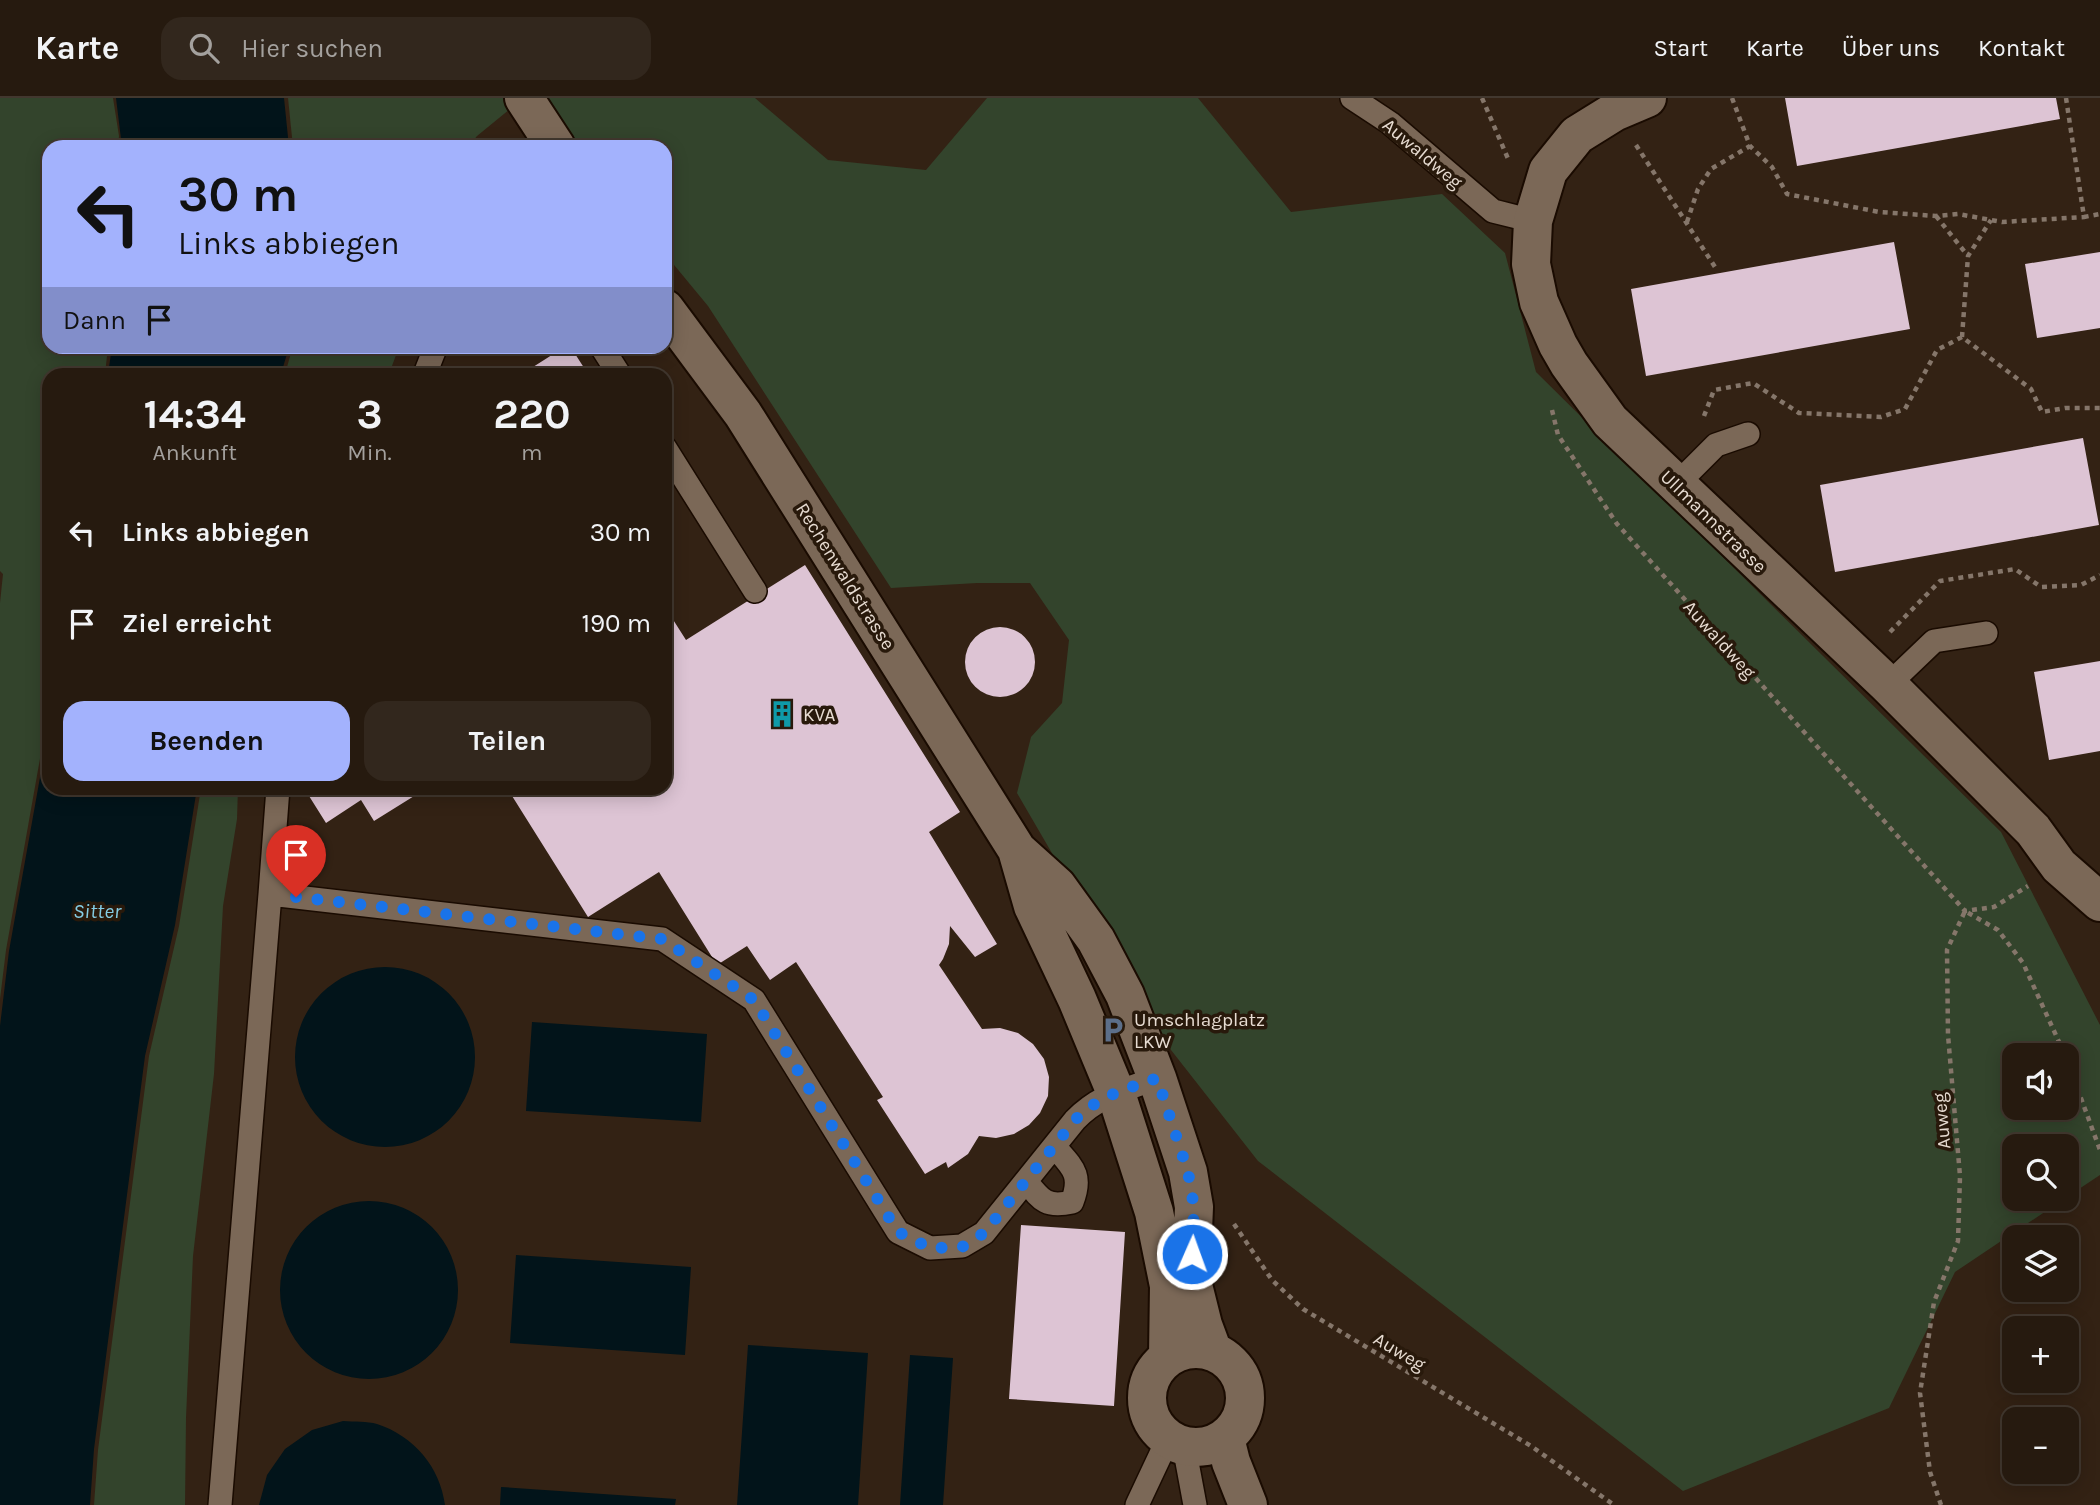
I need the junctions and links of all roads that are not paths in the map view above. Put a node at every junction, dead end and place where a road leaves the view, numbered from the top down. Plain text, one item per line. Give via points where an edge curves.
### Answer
1 (524, 98) edge
2 (1352, 98) edge
3 (1647, 98) edge
4 (551, 140) edge
5 (1521, 219) junction
6 (672, 318) edge
7 (1748, 434) dead end
8 (672, 459) edge
9 (1676, 485) junction
10 (755, 591) dead end
11 (1986, 633) dead end
12 (1888, 685) junction
13 (277, 795) edge
14 (1017, 849) junction
15 (270, 894) junction
16 (2100, 902) edge
17 (1157, 1078) junction
18 (1116, 1093) junction
19 (1054, 1146) junction
20 (1026, 1181) junction
21 (1213, 1352) junction
22 (1168, 1356) junction
23 (1225, 1438) junction
24 (1176, 1443) junction
25 (220, 1505) edge
26 (1137, 1505) edge
27 (1195, 1505) edge
28 (1248, 1505) edge

1 - 4 street
2 - 5 lane, Auwaldweg via 1390,123 1493,211
3 - 5 street, Ullmannstrasse via 1577,135 1548,171
5 - 9 street, Ullmannstrasse via 1539,302 1569,364 1609,421
6 - 14 street, Rechenwaldstrasse via 743,414
7 - 9 lane via 1716,445
8 - 10 lane
9 - 12 street, Ullmannstrasse
11 - 12 lane via 1934,641
12 - 16 street, Ullmannstrasse via 2033,830 2059,866
13 - 15 lane
14 - 17 street, Rechenwaldstrasse via 1056,886 1096,940 1125,995
14 - 18 street, Rechenwaldstrasse via 1033,906
15 - 20 lane via 662,939 754,1000 898,1232 930,1248 962,1247 984,1233
15 - 25 lane
17 - 18 lane
17 - 21 street, Rechenwaldstrasse via 1188,1172 1194,1207 1191,1277
18 - 19 lane via 1089,1105
18 - 22 street, Rechenwaldstrasse via 1154,1212 1169,1286
19 - 20 lane
19 - 20 lane via 1072,1168 1078,1187 1072,1202 1057,1206 1041,1200
21 - 22 street via 1198,1348
21 - 23 street via 1227,1359 1244,1385 1241,1419
22 - 24 street via 1149,1381 1146,1396 1156,1427
23 - 24 street via 1201,1448
23 - 28 street
24 - 26 lane
24 - 27 lane

